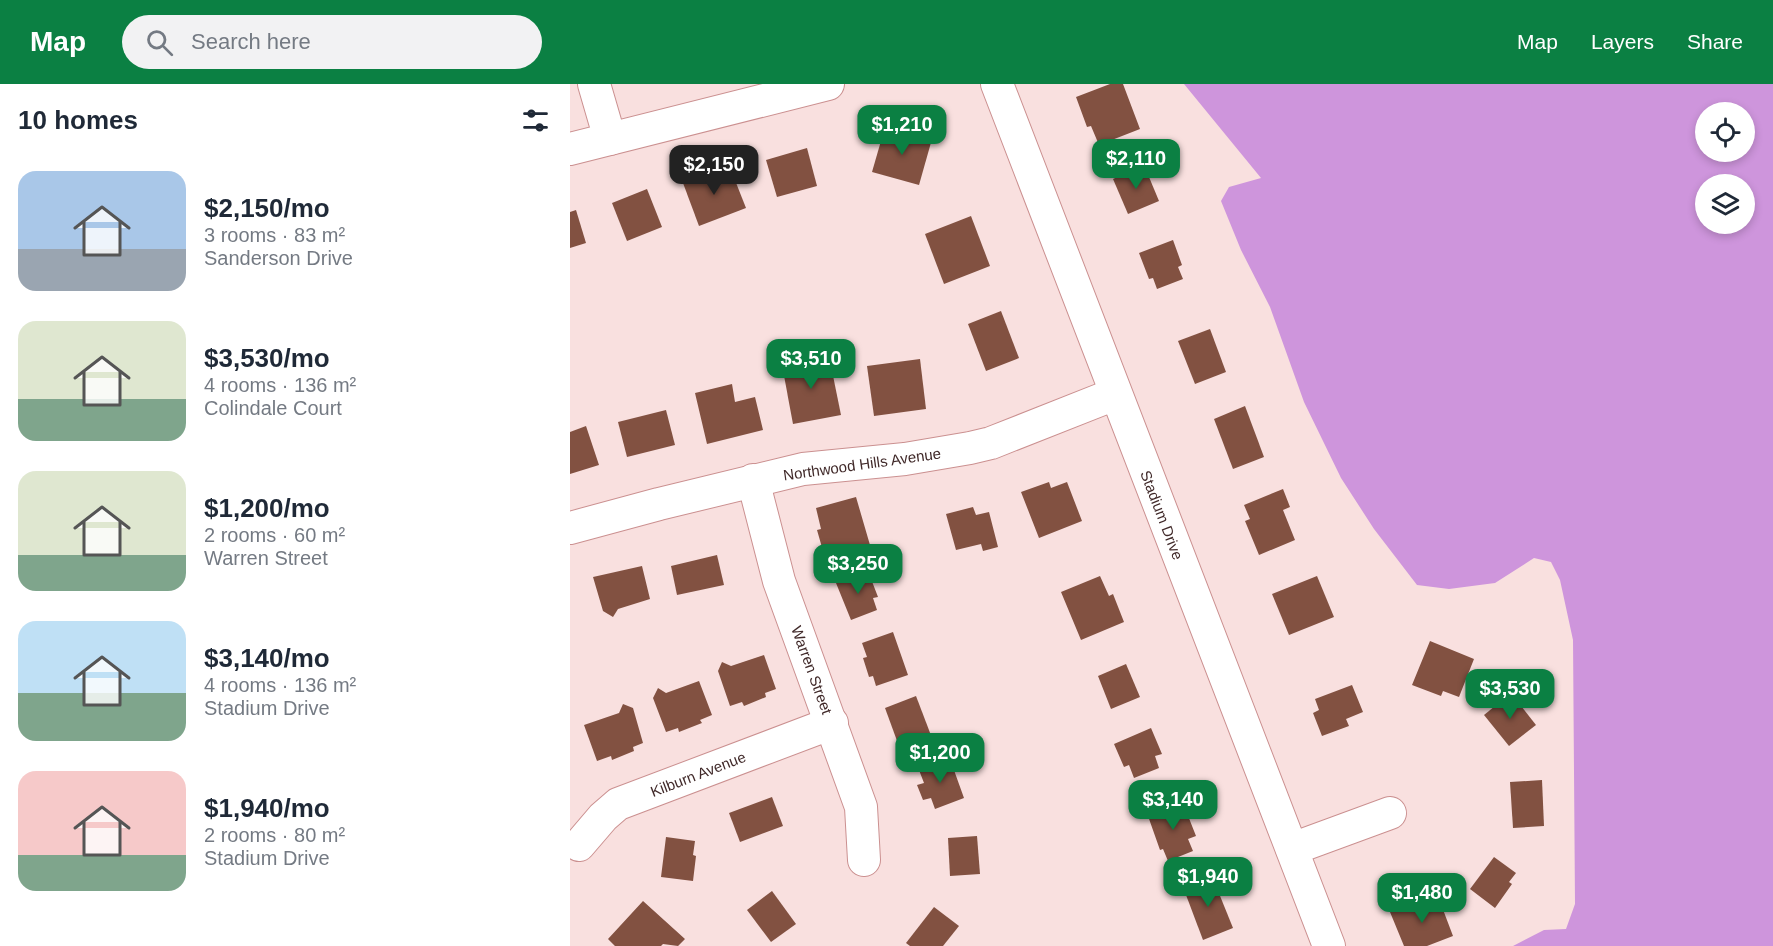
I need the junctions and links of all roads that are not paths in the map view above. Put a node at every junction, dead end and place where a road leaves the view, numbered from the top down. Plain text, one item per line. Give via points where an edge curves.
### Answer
1 (594, 84) edge
2 (828, 84) edge
3 (997, 84) edge
4 (610, 138) junction
5 (570, 149) edge
6 (1115, 394) junction
7 (753, 480) junction
8 (570, 528) edge
9 (831, 723) junction
10 (1390, 813) dead end
11 (579, 845) dead end
12 (1292, 849) junction
13 (864, 860) dead end
14 (1329, 946) edge

1 - 4 street
2 - 4 street
3 - 6 street, Stadium Drive
4 - 5 street
6 - 7 street, Northwood Hills Avenue via 970,448
6 - 12 street, Stadium Drive
7 - 8 street, Northwood Hills Avenue
7 - 9 street, Warren Street via 779,581
9 - 11 street, Kilburn Avenue via 618,804
9 - 13 street, Warren Street via 861,807
10 - 12 street
12 - 14 street, Stadium Drive

